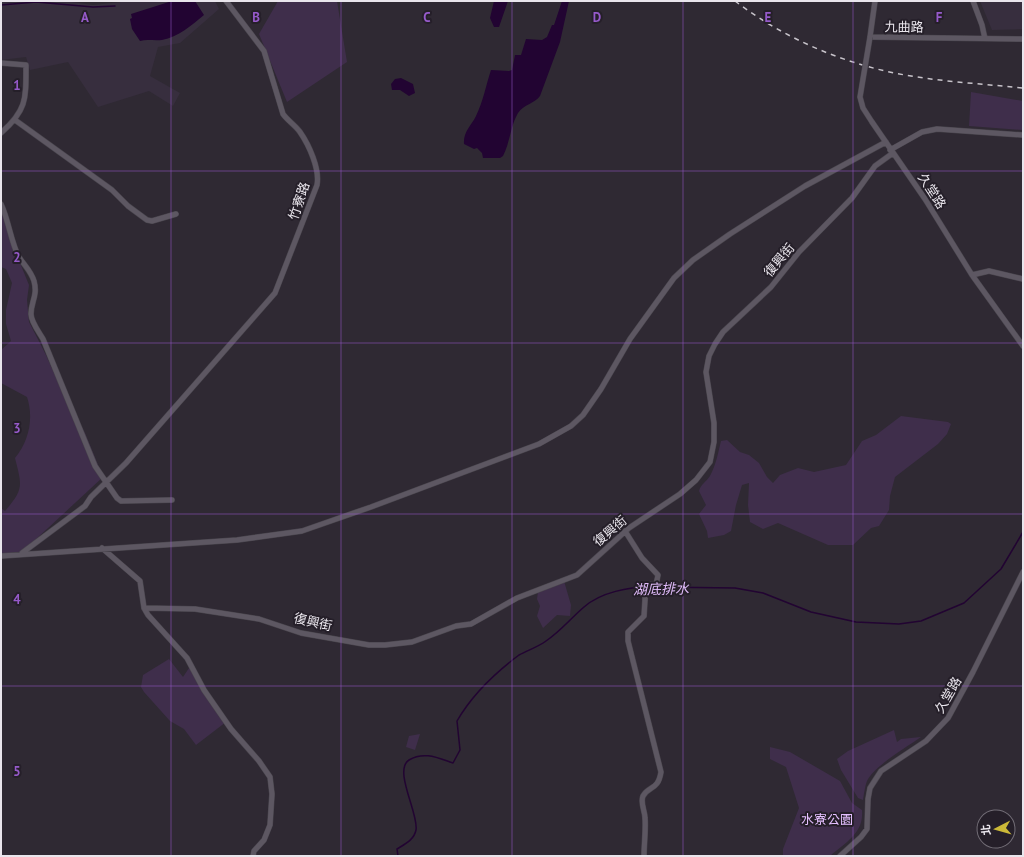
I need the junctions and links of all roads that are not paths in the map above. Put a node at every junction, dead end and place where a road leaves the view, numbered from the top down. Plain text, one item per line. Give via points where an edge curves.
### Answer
1 (226, 1) edge
2 (875, 1) edge
3 (972, 1) edge
4 (870, 37) junction
5 (985, 39) junction
6 (1023, 39) edge
7 (1, 63) edge
8 (15, 120) junction
9 (1, 133) edge
10 (1023, 135) edge
11 (886, 142) junction
12 (892, 151) junction
13 (1, 204) edge
14 (176, 214) dead end
15 (972, 275) junction
16 (1023, 279) edge
17 (1023, 346) edge
18 (106, 482) junction
19 (172, 500) dead end
20 (625, 531) junction
21 (102, 548) junction
22 (21, 554) junction
23 (1, 556) edge
24 (1023, 572) edge
25 (144, 608) junction
26 (253, 856) edge
27 (644, 856) edge
28 (840, 856) edge

1 - 18 street, 竹寮路 via 264,51 283,114 299,131 308,146 318,178 275,293 126,463
2 - 4 street, 九曲路
3 - 5 street via 982,24
4 - 5 street, 九曲路
4 - 11 street, 久堂路, bridge via 860,97 863,108
5 - 6 street, 九曲路
7 - 8 street via 26,65 26,91 20,114
8 - 9 street
8 - 14 street via 112,190 147,220
10 - 12 street, 復興街 via 937,129 922,132
11 - 12 street, 久堂路
11 - 21 street via 805,186 693,260 674,278 630,339 583,415 570,426 539,444 371,508 302,531 237,540
12 - 15 street, 久堂路
12 - 20 street, 復興街 via 875,166 852,198 799,252 771,287 723,332 709,356 706,372 714,423 710,462 696,480 680,494
13 - 18 street via 7,215 19,257 34,280 36,290 32,319 43,339 95,466
15 - 16 street via 989,271
15 - 17 street, 久堂路
18 - 19 street via 121,501
18 - 22 street, 竹寮路 via 85,506
20 - 25 street, 復興街 via 576,575 517,598 471,624 456,626 412,642 368,645 301,632 259,619 195,609
20 - 27 street via 642,558 658,575 656,584 646,584 644,616 628,632 628,641 661,772 660,781 642,797 646,817
21 - 22 street
21 - 25 street via 140,581
22 - 23 street
24 - 28 street, 久堂路 via 948,718 926,742 882,771 870,788 867,829
25 - 26 street via 186,658 231,729 270,777 270,825

